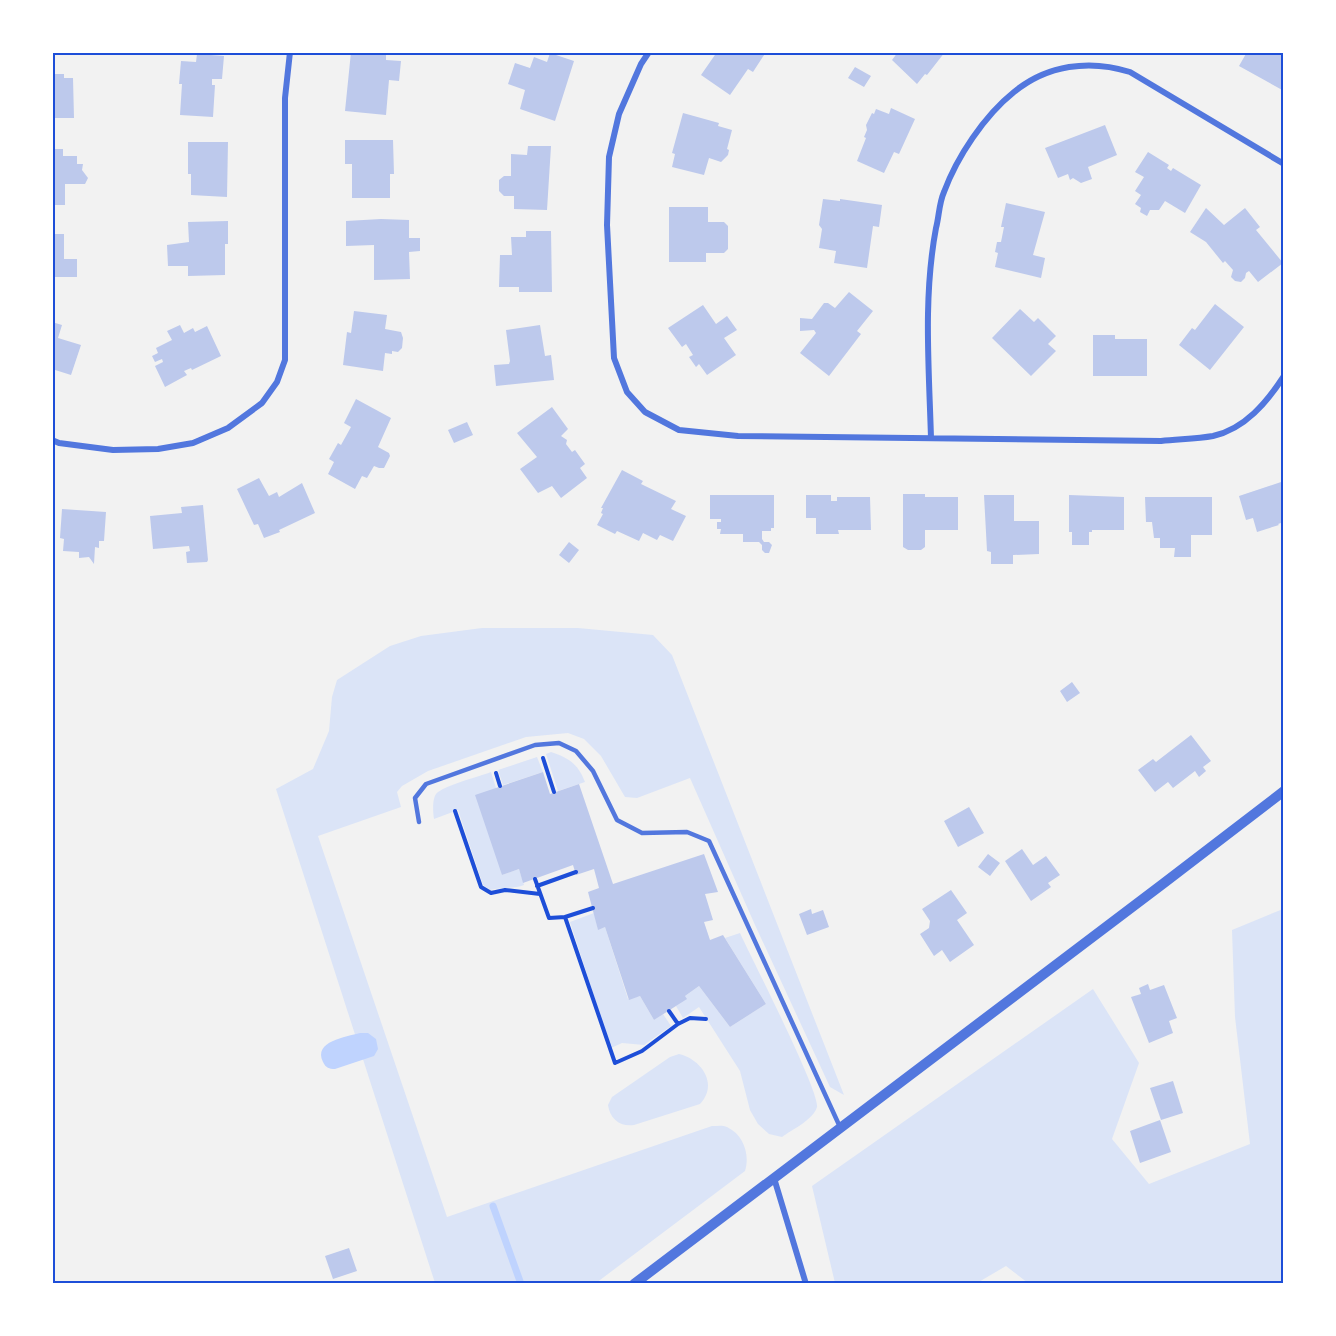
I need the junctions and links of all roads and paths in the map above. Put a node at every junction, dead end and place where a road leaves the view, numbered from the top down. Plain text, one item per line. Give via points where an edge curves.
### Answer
1 (290, 52) edge
2 (649, 52) edge
3 (1284, 164) edge
4 (1284, 376) edge
5 (931, 438) junction
6 (52, 440) edge
7 (539, 745) junction
8 (1284, 791) edge
9 (554, 792) dead end
10 (455, 811) dead end
11 (419, 822) dead end
12 (576, 872) dead end
13 (535, 879) dead end
14 (537, 886) junction
15 (540, 894) junction
16 (592, 908) dead end
17 (566, 917) junction
18 (669, 1011) dead end
19 (706, 1019) dead end
20 (678, 1024) junction
21 (840, 1127) junction
22 (774, 1178) junction
23 (634, 1284) edge
24 (806, 1284) edge

1 - 6 street via 285,98 285,360 277,382 262,403 228,428 193,443 113,450
2 - 5 street via 619,114 609,157 607,225 614,358 627,392 645,412 679,430 738,436
3 - 5 street via 1130,72 1113,67 1069,66 1030,79 1002,101 969,142 943,193 930,259 928,298
4 - 5 street via 1272,395 1243,423 1215,436 1161,441
7 - 9 path
7 - 11 lane via 426,784 415,798
7 - 21 lane via 559,743 576,751 593,771 617,820 642,834 687,832 709,841
8 - 21 street
10 - 15 path via 481,887 491,893 505,890
12 - 14 path
13 - 14 path
14 - 15 path
15 - 17 path via 549,918
16 - 17 path
17 - 20 path via 615,1063 642,1051
18 - 20 path
19 - 20 path via 690,1018
21 - 22 street
22 - 23 street
22 - 24 street

